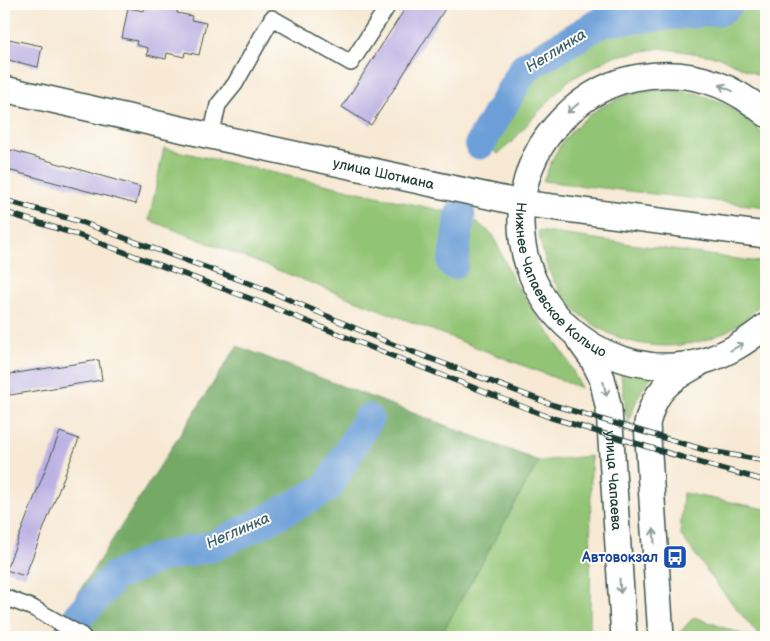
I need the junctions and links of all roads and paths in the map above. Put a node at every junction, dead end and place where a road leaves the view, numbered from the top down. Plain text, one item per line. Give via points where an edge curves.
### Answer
1 (390, 4) edge
2 (4, 89) edge
3 (766, 114) edge
4 (210, 136) junction
5 (521, 203) junction
6 (766, 235) edge
7 (766, 326) edge
8 (573, 332) junction
9 (704, 361) junction
10 (4, 597) edge
11 (82, 636) edge
12 (624, 637) edge
13 (661, 637) edge

1 - 4 street via 351,63 272,18 235,84 218,105
2 - 4 main road, улица Шотмана
3 -> 5 main road, Нижнее Чапаевское Кольцо via 739,94 704,79 666,74 628,79 592,94 562,118 539,148
4 - 5 main road, улица Шотмана
5 - 6 main road, улица Шотмана
5 - 8 main road, Нижнее Чапаевское Кольцо via 520,227 530,274 555,315
9 -> 7 main road, Нижнее Чапаевское Кольцо via 727,353
8 - 9 main road, Нижнее Чапаевское Кольцо via 589,344 625,360 665,366
8 -> 12 main road, улица Чапаева via 602,378 609,410
13 -> 9 main road via 647,424 654,401 665,386
10 - 11 street via 33,608

